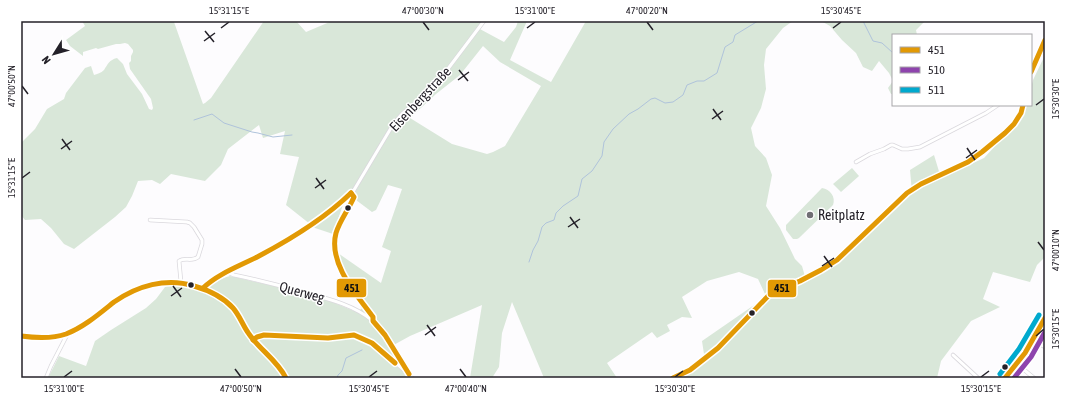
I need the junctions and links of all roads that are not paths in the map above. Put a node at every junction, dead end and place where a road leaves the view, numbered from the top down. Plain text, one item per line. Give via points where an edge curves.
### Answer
1 (484, 21) edge
2 (1045, 40) edge
3 (1032, 70) edge
4 (989, 106) edge
5 (996, 106) edge
6 (1024, 106) edge
7 (992, 109) junction
8 (856, 162) dead end
9 (351, 193) junction
10 (150, 220) dead end
11 (227, 272) junction
12 (181, 282) junction
13 (203, 288) junction
14 (1045, 318) edge
15 (373, 321) junction
16 (68, 333) junction
17 (21, 336) edge
18 (253, 340) junction
19 (1033, 340) junction
20 (1045, 347) edge
21 (953, 355) dead end
22 (1017, 364) junction
23 (409, 374) junction
24 (46, 378) edge
25 (286, 378) edge
26 (412, 378) edge
27 (673, 378) edge
28 (978, 378) edge
29 (1005, 378) edge
30 (1034, 378) edge

1 - 9 street, Eisenbergstraße via 438,82 398,118
2 - 3 street
4 - 7 street
5 - 7 street
6 - 27 street via 1015,122 982,152 907,193 838,260 800,281 771,293 718,348 690,370
7 - 8 street via 920,147 902,149 891,145
9 - 11 street, Eisenbergstraße via 321,219
9 - 15 street via 353,201 336,234 334,251 341,270 373,317
10 - 12 street via 187,222 201,237 202,244 198,257 194,260 179,261
11 - 13 street, Eisenbergstraße
11 - 15 street, Querweg via 344,304
12 - 13 street
12 - 16 street via 137,289
13 - 18 street via 226,302 236,312
14 - 19 street
15 - 23 street
16 - 17 street via 44,337
16 - 24 street
18 - 23 street via 264,335 328,338 354,335 372,343
18 - 25 street via 276,363
19 - 20 street
19 - 22 street
21 - 28 street
22 - 29 street
22 - 30 street
23 - 26 street

